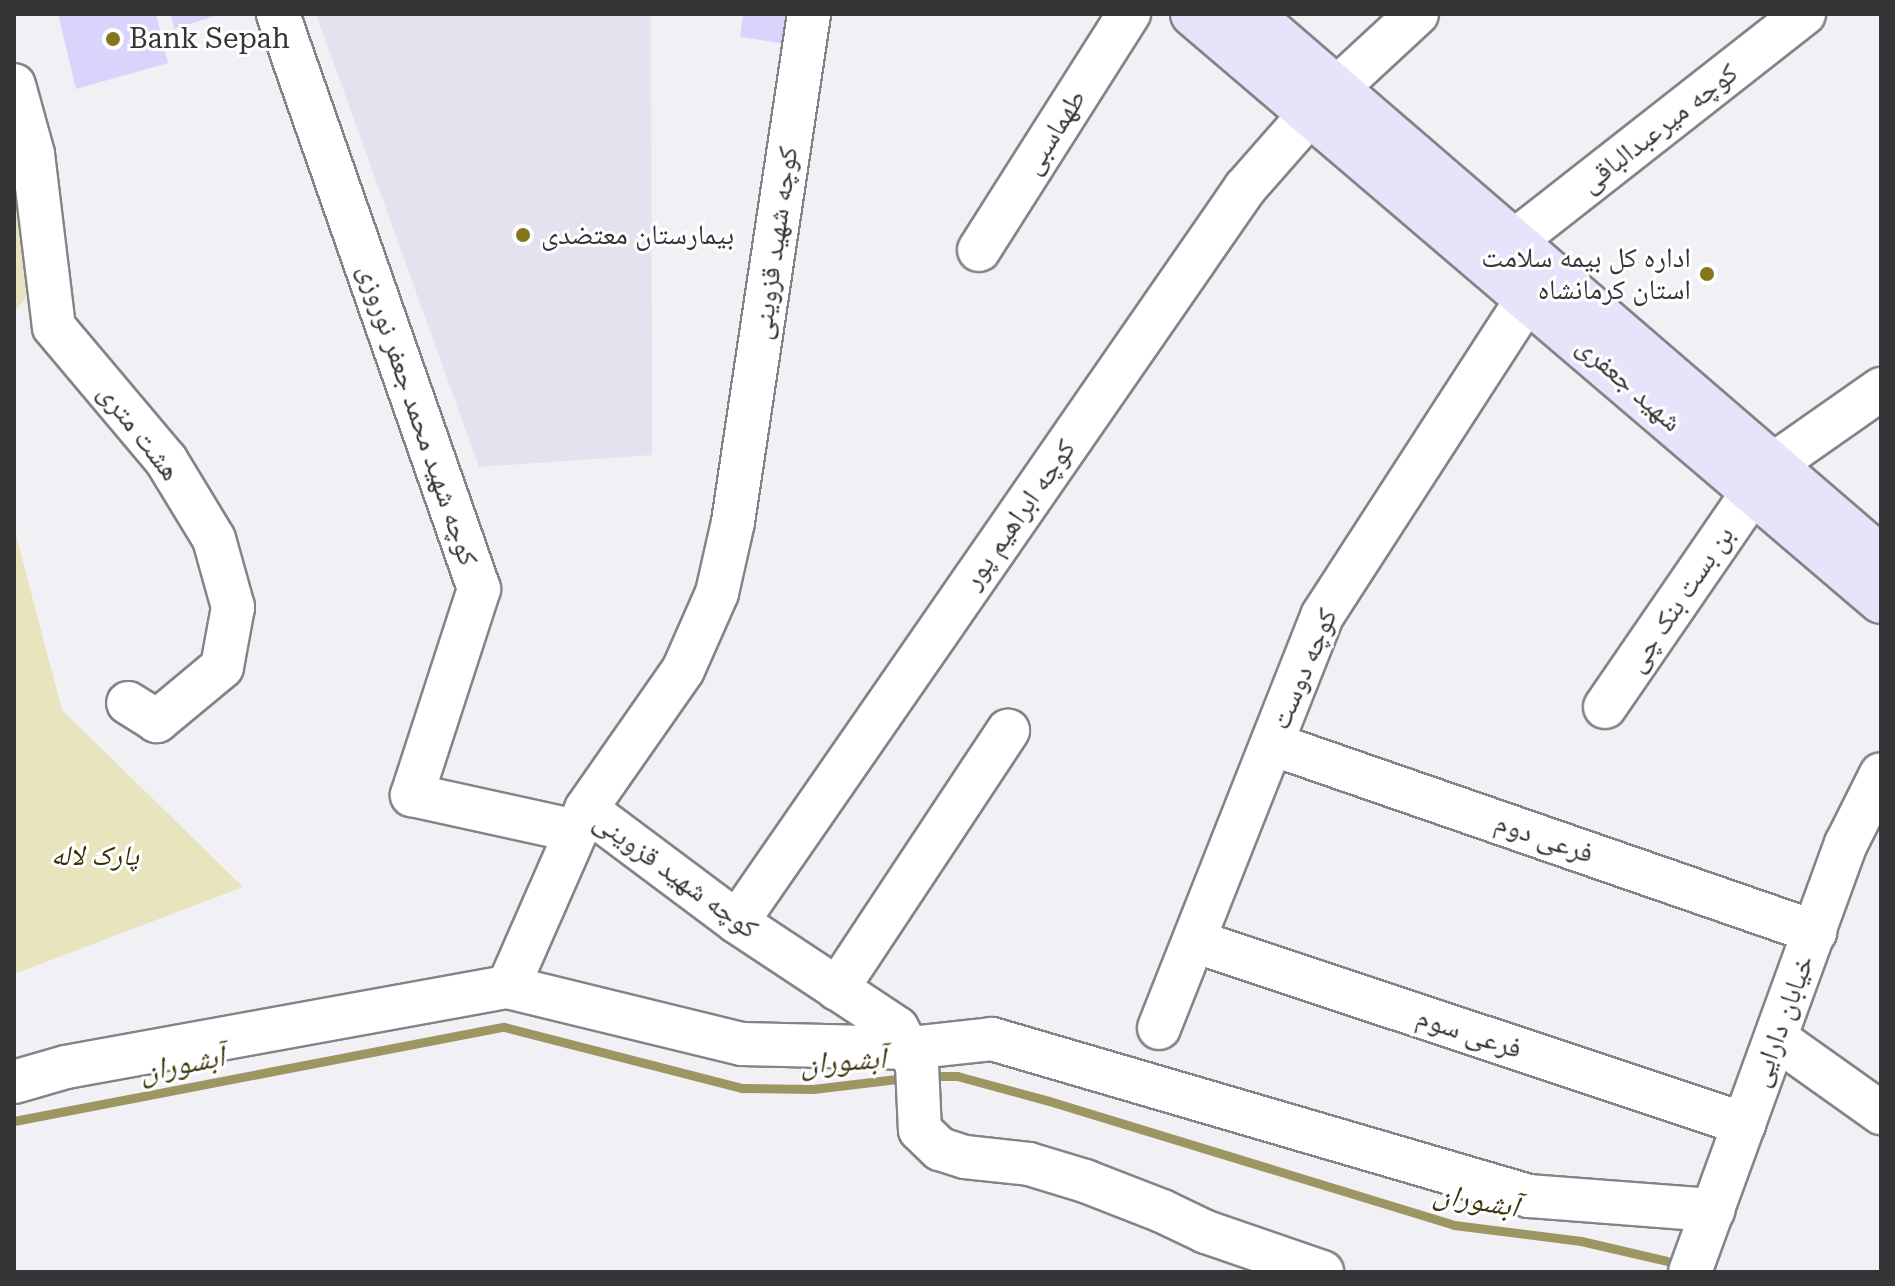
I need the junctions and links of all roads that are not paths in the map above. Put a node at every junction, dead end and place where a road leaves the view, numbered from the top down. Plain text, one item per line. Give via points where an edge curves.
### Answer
1 (278, 14) edge
2 (809, 14) edge
3 (1129, 14) edge
4 (1193, 14) edge
5 (1250, 14) edge
6 (1417, 14) edge
7 (1804, 14) edge
8 (14, 85) edge
9 (1324, 100) junction
10 (1513, 242) junction
11 (979, 250) dead end
12 (1528, 297) junction
13 (1881, 389) edge
14 (1764, 477) junction
15 (1881, 558) edge
16 (1881, 601) edge
17 (128, 703) dead end
18 (1605, 707) dead end
19 (1008, 731) dead end
20 (1272, 744) junction
21 (1881, 774) edge
22 (581, 820) junction
23 (737, 922) junction
24 (1815, 932) junction
25 (1194, 941) junction
26 (508, 987) junction
27 (837, 989) junction
28 (1159, 1028) dead end
29 (1777, 1039) junction
30 (913, 1057) junction
31 (14, 1082) edge
32 (1881, 1113) edge
33 (1744, 1124) junction
34 (1713, 1210) junction
35 (1322, 1272) edge
36 (1690, 1272) edge

1 - 22 street, کوچه شهید محمد جعفر نوروزی via 479,589 412,795
2 - 22 street, کوچه شهید قزوینی via 733,522 717,593 683,670
3 - 11 street, طهماسبی
4 - 9 main road, شهید جعفری
5 - 9 main road, شهید جعفری
6 - 9 street, کوچه ابراهیم پور
7 - 10 street, کوچه میرعبدالباقی
8 - 17 street, هشت متری via 33,154 54,327 166,460 214,539 233,607 222,667 157,721
9 - 10 main road, شهید جعفری
9 - 12 main road, شهید جعفری
9 - 23 street, کوچه ابراهیم پور via 1245,188
10 - 14 main road, شهید جعفری
12 - 14 main road, شهید جعفری
12 - 20 street, کوچه دوست via 1322,616
13 - 14 street
14 - 15 main road, شهید جعفری
14 - 16 main road, شهید جعفری
14 - 18 street, بن بست بنک چی
19 - 27 street
20 - 24 street, فرعی دوم
20 - 25 street, کوچه دوست
21 - 24 street, خیابان دارایی via 1846,844
22 - 23 street, کوچه شهید قزوینی
22 - 26 street
23 - 27 street, کوچه شهید قزوینی
24 - 29 street, خیابان دارایی
25 - 28 street, کوچه دوست
25 - 33 street, فرعی سوم
26 - 30 street via 742,1044
26 - 31 street via 66,1067
27 - 30 street, کوچه شهید قزوینی via 897,1028
29 - 32 street
29 - 33 street, خیابان دارایی
30 - 34 street via 992,1039 1529,1196
30 - 35 street via 919,1121 927,1139 950,1153 1029,1164 1085,1181 1206,1232
33 - 34 street, خیابان دارایی
34 - 36 street, خیابان دارایی

